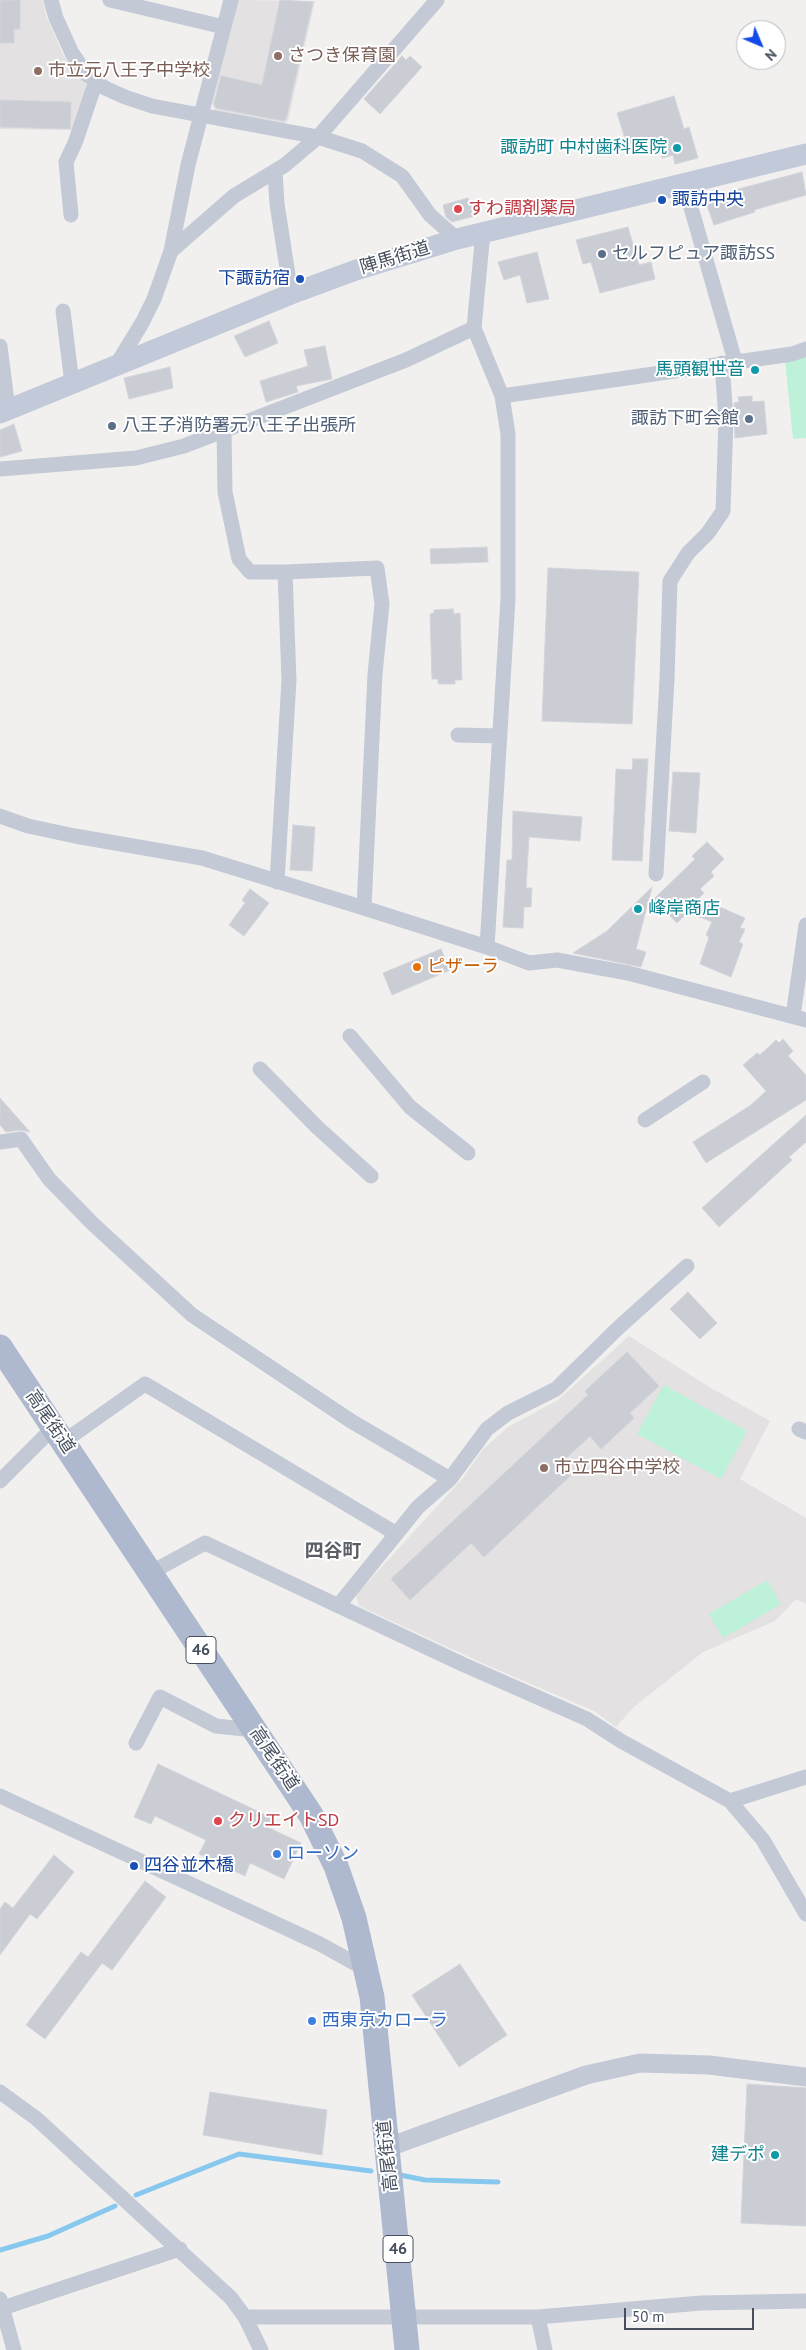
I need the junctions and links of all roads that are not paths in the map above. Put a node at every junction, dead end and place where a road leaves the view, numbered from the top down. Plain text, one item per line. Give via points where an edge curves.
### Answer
1 (51, 0) edge
2 (110, 0) edge
3 (231, 0) edge
4 (437, 0) edge
5 (224, 27) junction
6 (96, 81) junction
7 (201, 114) junction
8 (318, 137) junction
9 (806, 154) edge
10 (275, 172) junction
11 (684, 183) junction
12 (71, 215) dead end
13 (483, 232) junction
14 (457, 239) junction
15 (171, 251) junction
16 (291, 294) junction
17 (64, 312) dead end
18 (474, 328) junction
19 (0, 346) edge
20 (806, 349) edge
21 (728, 362) junction
22 (117, 364) junction
23 (72, 383) junction
24 (502, 396) junction
25 (4, 412) edge
26 (224, 430) junction
27 (0, 469) edge
28 (285, 572) junction
29 (458, 735) dead end
30 (500, 736) junction
31 (0, 816) edge
32 (656, 874) dead end
33 (277, 882) junction
34 (364, 908) junction
35 (806, 925) edge
36 (487, 947) junction
37 (799, 1018) edge
38 (350, 1036) dead end
39 (260, 1069) dead end
40 (703, 1082) dead end
41 (645, 1120) dead end
42 (0, 1142) edge
43 (468, 1153) dead end
44 (371, 1176) dead end
45 (687, 1266) dead end
46 (0, 1347) edge
47 (58, 1434) junction
48 (450, 1479) junction
49 (0, 1481) edge
50 (396, 1533) junction
51 (150, 1574) junction
52 (338, 1606) junction
53 (254, 1730) junction
54 (136, 1743) dead end
55 (806, 1776) edge
56 (0, 1796) edge
57 (730, 1802) junction
58 (806, 1914) edge
59 (367, 1970) junction
60 (806, 2077) edge
61 (0, 2092) edge
62 (386, 2148) junction
63 (180, 2249) junction
64 (806, 2301) edge
65 (1, 2305) edge
66 (246, 2317) junction
67 (538, 2317) junction
68 (405, 2318) junction
69 (14, 2350) edge
70 (261, 2350) edge
71 (408, 2350) edge
72 (545, 2350) edge

1 - 6 street via 72,53 86,74
2 - 5 street
3 - 5 street
4 - 8 street
5 - 7 street
6 - 7 street via 152,106
6 - 12 street via 66,162
7 - 8 street
7 - 15 street
8 - 10 street
8 - 14 street via 362,151 402,176 430,215
9 - 11 main road, 陣馬街道
10 - 15 street via 234,196
10 - 16 street
11 - 13 main road, 陣馬街道
11 - 21 street
13 - 14 main road, 陣馬街道
13 - 18 street
14 - 16 main road, 陣馬街道
15 - 22 street via 154,299
16 - 22 main road, 陣馬街道
17 - 23 street
18 - 24 street
18 - 26 street via 406,360
19 - 25 street
20 - 21 street via 792,354
21 - 24 street
21 - 32 street via 723,511 708,533 688,553 670,581
22 - 23 main road, 陣馬街道
23 - 25 main road, 陣馬街道
24 - 30 street via 508,434 508,599
26 - 27 street via 184,446 146,456
26 - 28 street via 225,492 239,559 250,572
28 - 33 street via 289,680
28 - 34 street via 377,568 382,604 375,674
29 - 30 street
30 - 36 street
31 - 33 street via 75,836 202,858
33 - 34 street
34 - 36 street
35 - 37 street
36 - 37 street via 529,964 557,960 628,973
38 - 43 street via 410,1107
39 - 44 street
40 - 41 street
42 - 48 street via 21,1140 74,1205 192,1316 352,1421
45 - 48 street via 556,1389 508,1413 487,1429
46 - 47 main road, 高尾街道 / 46
47 - 49 street
47 - 50 street via 145,1384
47 - 51 main road, 高尾街道 / 46
48 - 50 street via 418,1507
50 - 52 street
51 - 52 street via 205,1543
51 - 53 main road, 高尾街道 / 46
52 - 57 street via 587,1719
53 - 54 street via 216,1726 160,1697
53 - 59 main road, 高尾街道 / 46 via 311,1815 336,1866
55 - 57 street
56 - 59 street via 320,1944
57 - 58 street via 763,1840
59 - 62 main road, 高尾街道 / 46
60 - 62 street via 709,2065 640,2062 586,2075
61 - 63 street via 37,2119
62 - 68 main road, 高尾街道 / 46
63 - 65 street
63 - 66 street via 232,2298
64 - 67 street via 701,2303
65 - 69 street
66 - 68 street
66 - 70 street
67 - 68 street
67 - 72 street
68 - 71 main road, 高尾街道 / 46

